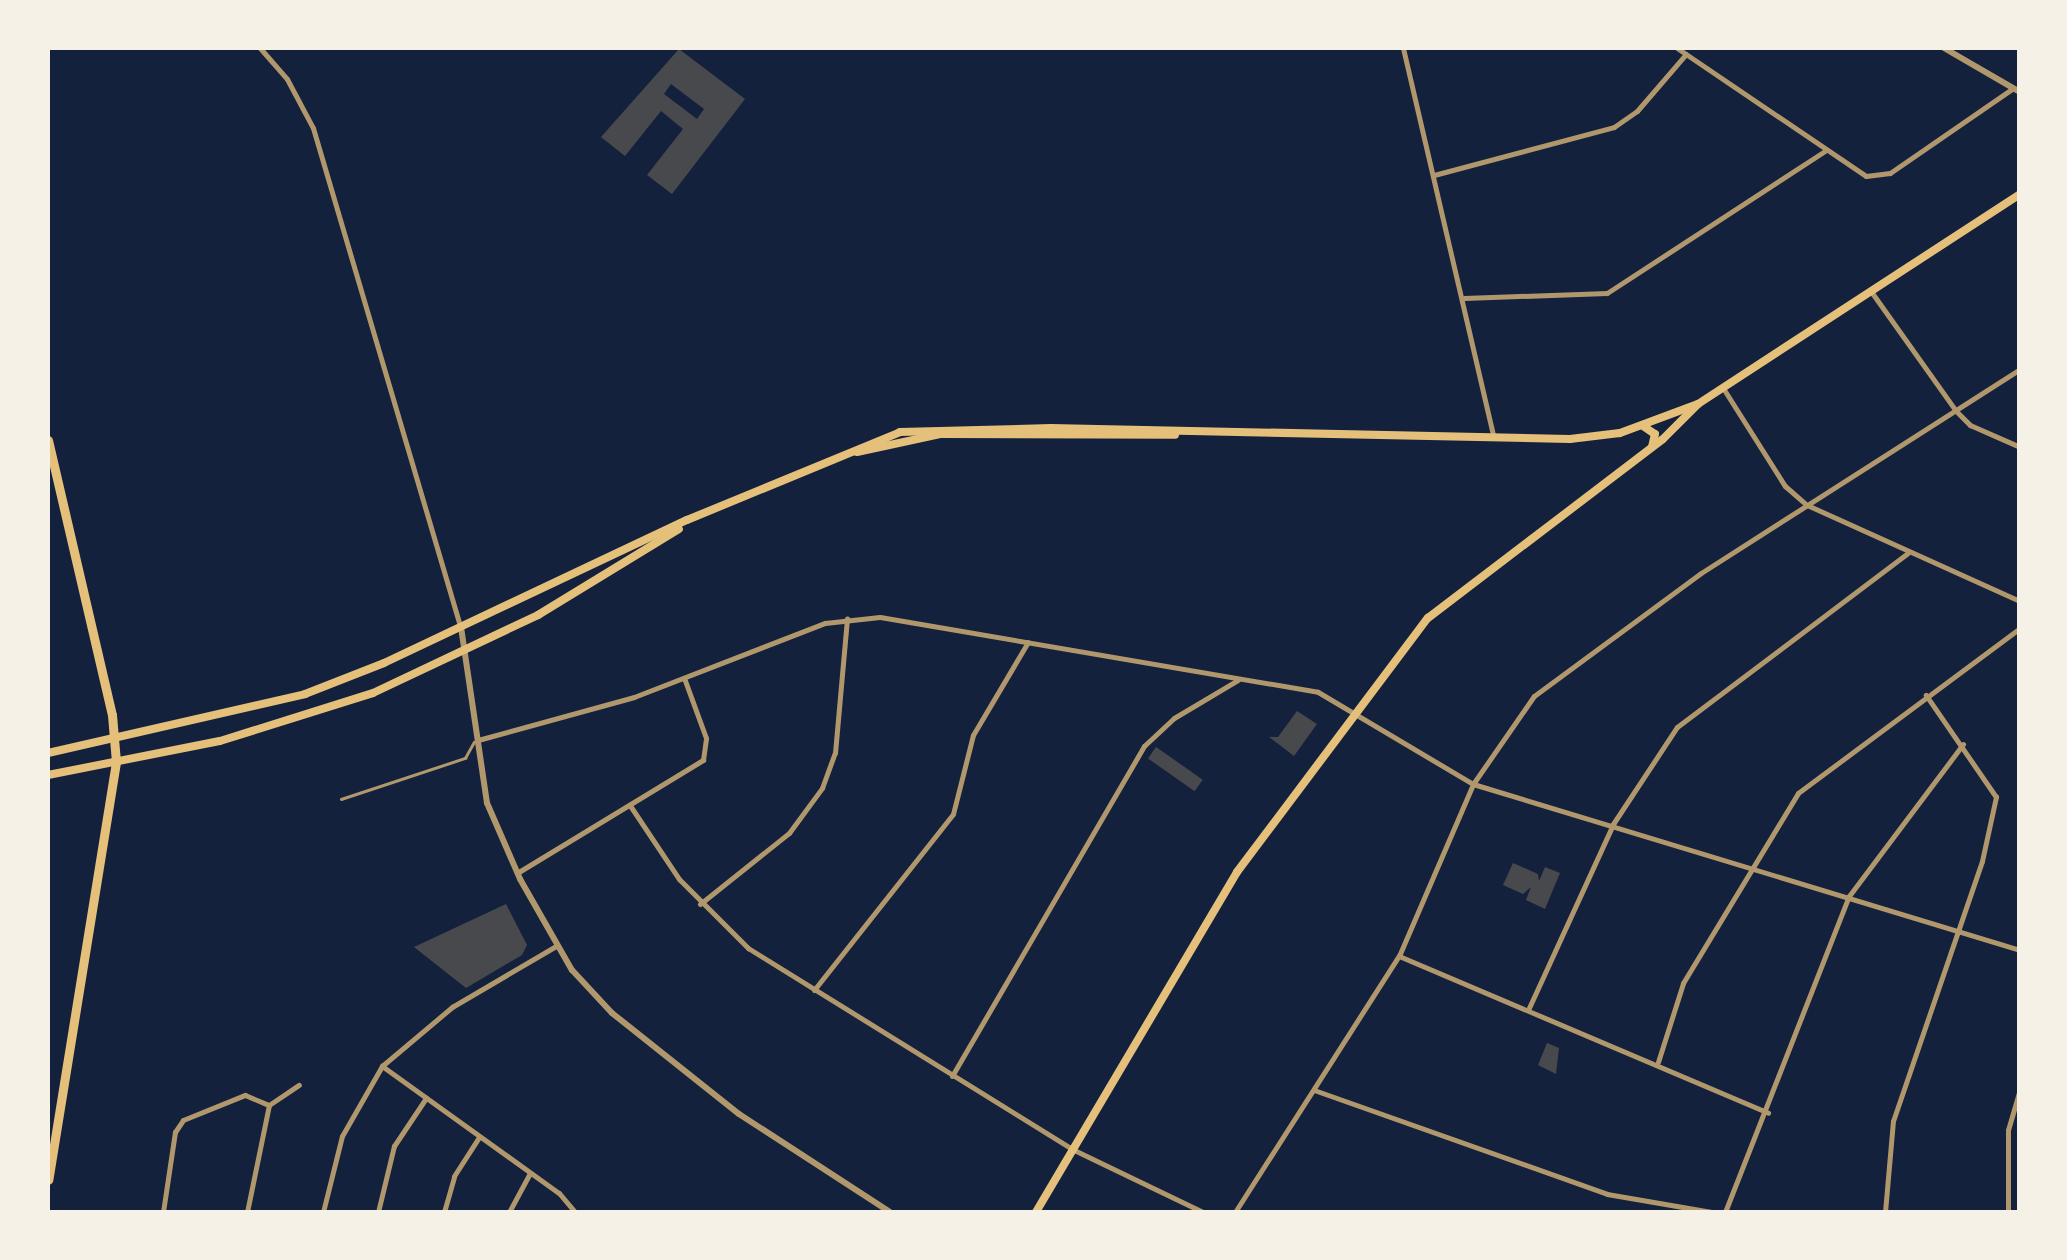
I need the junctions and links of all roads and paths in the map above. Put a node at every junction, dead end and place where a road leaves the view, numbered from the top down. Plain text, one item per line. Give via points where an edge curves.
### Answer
1 (260, 48) edge
2 (1403, 48) edge
3 (1677, 48) edge
4 (1944, 48) edge
5 (1686, 54) junction
6 (2016, 90) edge
7 (1825, 150) junction
8 (1434, 175) junction
9 (2020, 194) edge
10 (1870, 290) junction
11 (1464, 298) junction
12 (2020, 369) edge
13 (1723, 388) junction
14 (1698, 404) junction
15 (1956, 411) junction
16 (1643, 426) junction
17 (1190, 434) junction
18 (1494, 438) junction
19 (48, 440) edge
20 (2020, 447) edge
21 (1652, 448) junction
22 (1807, 506) junction
23 (1908, 553) junction
24 (2020, 602) edge
25 (848, 618) junction
26 (461, 628) junction
27 (2020, 628) edge
28 (1028, 642) junction
29 (464, 653) junction
30 (684, 678) junction
31 (1239, 680) junction
32 (1926, 695) junction
33 (1354, 714) junction
34 (116, 740) junction
35 (475, 741) junction
36 (1962, 744) junction
37 (48, 754) edge
38 (116, 762) junction
39 (48, 776) edge
40 (1473, 784) junction
41 (340, 799) dead end
42 (631, 807) junction
43 (1613, 824) junction
44 (1750, 864) junction
45 (517, 873) junction
46 (1849, 896) junction
47 (700, 904) junction
48 (1959, 934) junction
49 (556, 946) junction
50 (2020, 950) edge
51 (1399, 956) junction
52 (814, 990) junction
53 (1528, 1010) junction
54 (1658, 1062) junction
55 (382, 1066) junction
56 (952, 1076) junction
57 (299, 1085) dead end
58 (2020, 1088) edge
59 (1314, 1090) junction
60 (426, 1098) junction
61 (268, 1105) junction
62 (1768, 1113) junction
63 (479, 1137) junction
64 (1074, 1150) junction
65 (530, 1173) junction
66 (48, 1180) edge
67 (163, 1212) edge
68 (247, 1212) edge
69 (323, 1212) edge
70 (378, 1212) edge
71 (444, 1212) edge
72 (509, 1212) edge
73 (575, 1212) edge
74 (890, 1212) edge
75 (1036, 1212) edge
76 (1203, 1212) edge
77 (1235, 1212) edge
78 (1711, 1212) edge
79 (1725, 1212) edge
80 (1885, 1212) edge
81 (2008, 1212) edge

1 - 26 street via 287,79 313,128
2 - 8 street
3 - 5 street
4 - 6 street
5 - 7 street
5 - 8 street via 1637,111 1614,126
6 - 7 street via 1882,177 1858,174
7 - 11 street via 1607,293
8 - 11 street
9 - 10 main road
10 - 13 main road
10 - 15 street
11 - 18 street
12 - 15 street
13 - 14 main road
13 - 22 street via 1778,476
14 - 16 main road
14 - 21 main road
15 - 20 street via 1970,425
15 - 22 street
16 - 18 main road via 1587,438
16 - 21 main road via 1655,434
17 - 18 main road
17 - 26 main road via 900,432 704,512
17 - 29 main road via 940,434 882,443 674,531
19 - 34 highway
21 - 33 main road via 1438,609
22 - 23 street
22 - 40 street via 1534,696
23 - 24 street
23 - 43 street via 1693,711 1651,761
25 - 28 street
25 - 30 street
25 - 47 street via 835,753 822,788 788,833
26 - 29 street
26 - 34 main road via 305,694
27 - 32 street
28 - 31 street
28 - 52 street via 973,735 953,814
29 - 35 street
29 - 38 main road via 291,721
30 - 35 street
30 - 42 street via 706,738 703,760
31 - 33 street via 1318,692
31 - 56 street via 1174,718 1144,746
32 - 36 street
32 - 44 street via 1804,787
33 - 40 street
33 - 64 main road via 1222,896
34 - 37 main road
34 - 38 highway
35 - 41 lane via 464,758
35 - 45 street via 487,803
36 - 46 street
36 - 48 street via 1996,797
38 - 39 main road
38 - 66 highway
40 - 43 street
40 - 51 street
42 - 45 street
42 - 47 street
43 - 44 street
43 - 53 street
44 - 46 street
44 - 54 street via 1682,983
45 - 49 street
46 - 48 street
46 - 62 street
47 - 52 street via 748,948
48 - 50 street
48 - 80 street via 1897,1106
49 - 55 street via 452,1007
49 - 74 street via 612,1013 678,1066 826,1177
51 - 53 street
51 - 59 street
52 - 56 street
53 - 54 street
54 - 62 street
55 - 60 street
55 - 69 street via 342,1136
56 - 64 street
57 - 61 street
58 - 81 street via 2008,1130
59 - 77 street
59 - 78 street via 1608,1194
60 - 63 street
60 - 70 street via 394,1146
61 - 67 street via 246,1096 178,1126
61 - 68 street
62 - 79 street
63 - 65 street
63 - 71 street via 454,1176
64 - 75 main road
64 - 76 street
65 - 72 street
65 - 73 street

